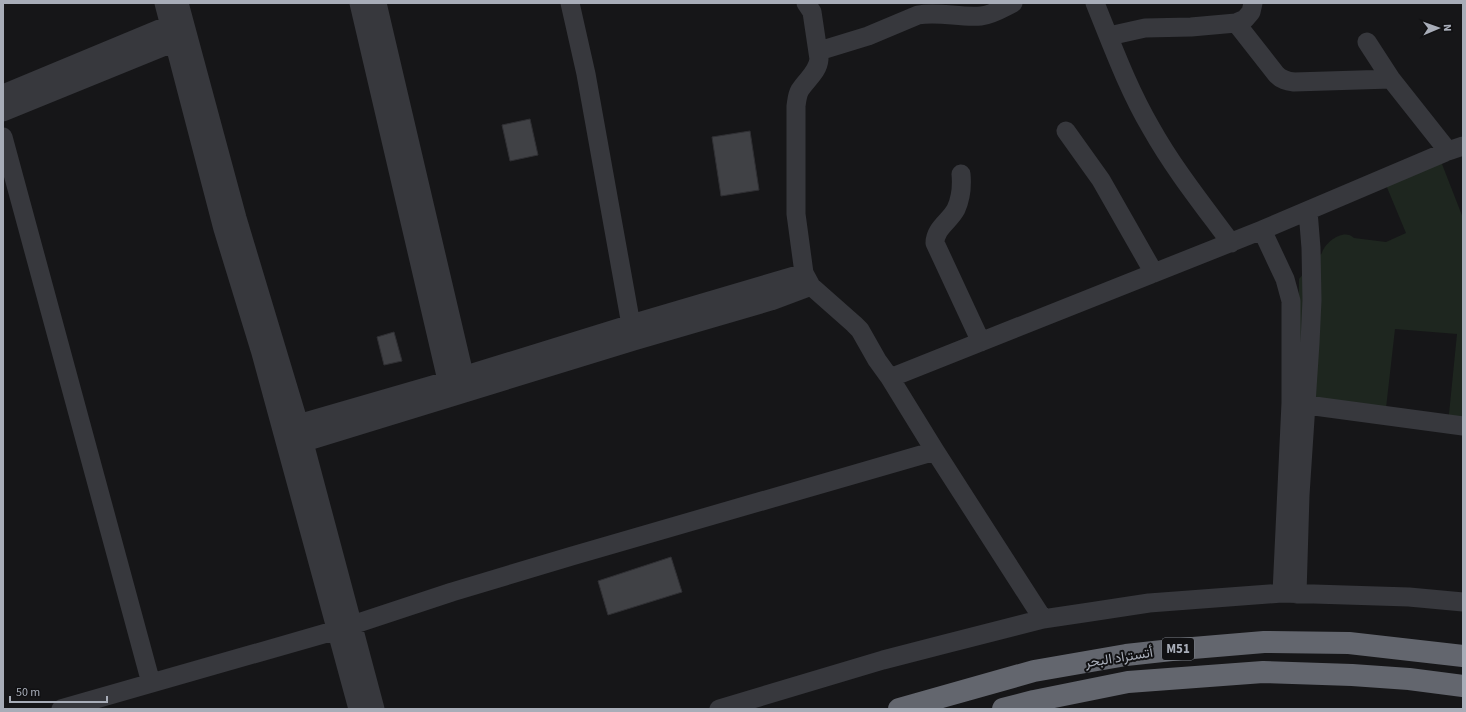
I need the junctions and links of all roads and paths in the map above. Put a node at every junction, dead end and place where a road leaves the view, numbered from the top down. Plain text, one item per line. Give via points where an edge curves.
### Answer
1 (164, 3) edge
2 (359, 3) edge
3 (377, 3) edge
4 (570, 3) edge
5 (806, 3) edge
6 (1013, 3) edge
7 (1095, 3) edge
8 (1253, 3) edge
9 (1236, 23) junction
10 (179, 25) edge
11 (1109, 36) junction
12 (1366, 42) dead end
13 (818, 51) junction
14 (1390, 78) junction
15 (3, 94) edge
16 (3, 112) edge
17 (1066, 131) dead end
18 (3, 137) edge
19 (1455, 148) edge
20 (961, 174) dead end
21 (1308, 211) junction
22 (1262, 230) junction
23 (1231, 243) junction
24 (1154, 273) junction
25 (808, 280) junction
26 (633, 332) junction
27 (982, 342) junction
28 (890, 378) junction
29 (458, 386) junction
30 (1298, 403) junction
31 (299, 424) junction
32 (1463, 426) edge
33 (281, 428) junction
34 (296, 445) junction
35 (935, 451) junction
36 (1289, 593) junction
37 (1463, 602) edge
38 (1044, 619) junction
39 (345, 627) junction
40 (1463, 656) edge
41 (151, 683) junction
42 (1463, 686) edge
43 (61, 709) edge
44 (358, 709) edge
45 (375, 709) edge
46 (719, 709) edge
47 (899, 709) edge
48 (1003, 709) edge

1 - 10 street
2 - 29 street
3 - 29 street
4 - 26 street via 586,74
5 - 13 street via 812,12
6 - 13 street via 981,16 926,13 868,36
7 - 11 street
8 - 9 street via 1251,12 1245,19
9 - 11 street via 1145,28
9 - 14 street via 1276,74 1285,81
10 - 15 street
10 - 16 street
10 - 31 street
10 - 33 street via 223,229 251,317
11 - 23 street via 1150,128 1173,165
12 - 14 street
13 - 25 street via 819,66 800,89 796,106 796,214
14 - 19 street
17 - 24 street via 1101,180
18 - 41 street
19 - 21 street
20 - 27 street via 959,201 936,234 935,243
21 - 22 street
21 - 30 street via 1312,300 1310,343
22 - 23 street
22 - 30 street via 1285,279 1291,301
23 - 24 street
24 - 27 street
25 - 26 street
25 - 28 street via 860,330
26 - 29 street
27 - 28 street
28 - 35 street
29 - 31 street
29 - 34 street
30 - 32 street
30 - 36 street
31 - 33 street
31 - 34 street
33 - 34 street
34 - 39 street
35 - 38 street
35 - 39 street via 572,556
36 - 37 street via 1402,596
36 - 38 street via 1150,603
38 - 46 street via 883,660
39 - 41 street
39 - 44 street
39 - 45 street
40 - 47 highway, أتستراد البحر / M51 via 1349,643 1264,642 1188,648 1126,655 1034,671
41 - 43 street
42 - 48 highway, أتستراد البحر / M51 via 1387,678 1263,672 1128,682

